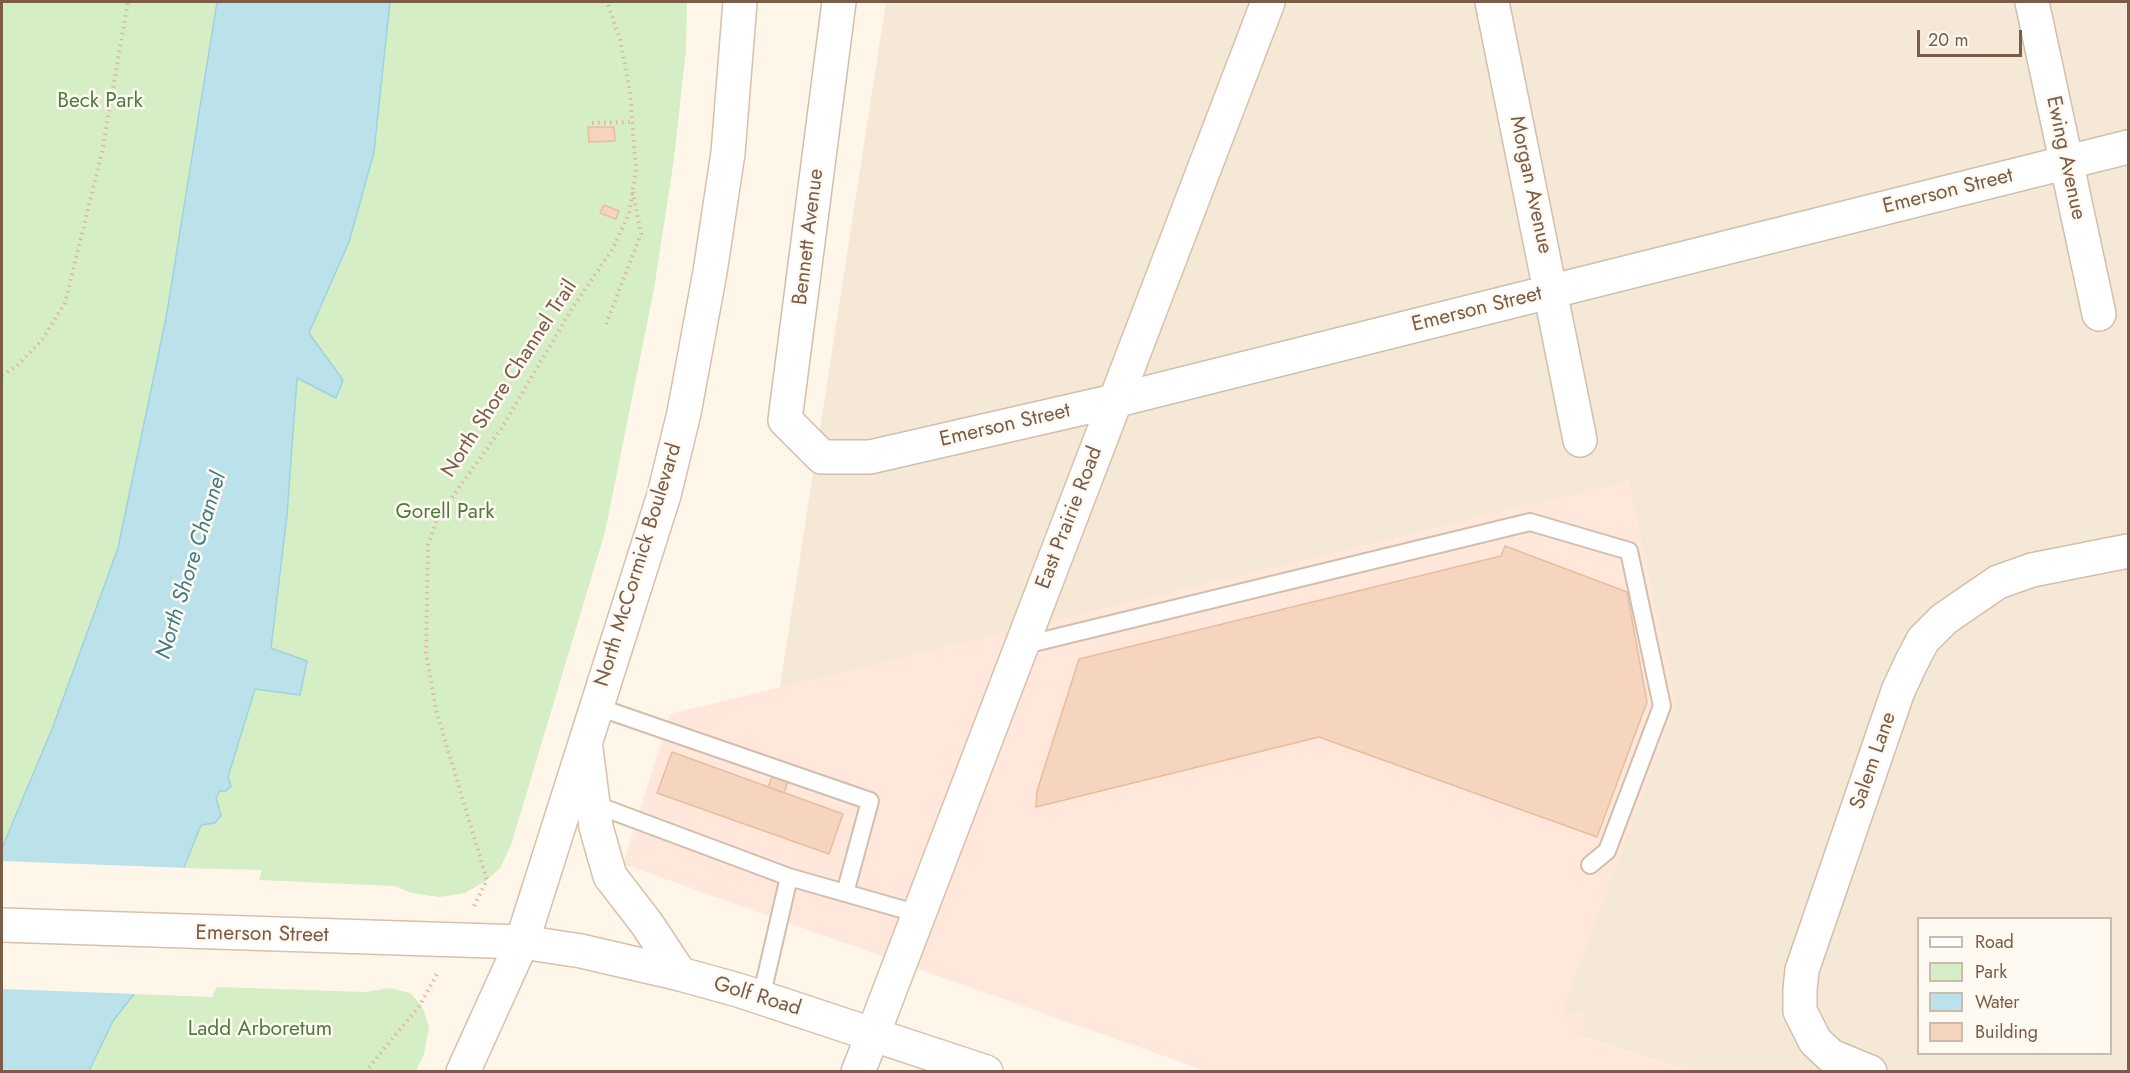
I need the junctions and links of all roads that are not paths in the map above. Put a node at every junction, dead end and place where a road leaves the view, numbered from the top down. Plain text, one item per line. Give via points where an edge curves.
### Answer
1 (740, 2) edge
2 (839, 2) edge
3 (1268, 2) edge
4 (1492, 2) edge
5 (2032, 2) edge
6 (2128, 147) edge
7 (2066, 162) junction
8 (1552, 291) junction
9 (2098, 315) dead end
10 (1114, 401) junction
11 (1580, 440) dead end
12 (822, 457) joint
13 (2128, 551) edge
14 (1021, 646) junction
15 (595, 706) junction
16 (580, 799) junction
17 (1590, 865) dead end
18 (789, 877) junction
19 (845, 893) junction
20 (919, 914) junction
21 (2, 925) edge
22 (522, 942) junction
23 (680, 974) junction
24 (761, 998) junction
25 (873, 1034) junction
26 (463, 1071) edge
27 (858, 1071) edge
28 (986, 1071) edge
29 (1870, 1071) edge

1 - 15 street, North McCormick Boulevard via 728,153 684,413 664,495
2 - 12 street, Bennett Avenue via 785,420
3 - 10 street, East Prairie Road
4 - 8 street, Morgan Avenue
5 - 7 street, Ewing Avenue
6 - 7 street, Emerson Street
7 - 8 street, Emerson Street
7 - 9 street, Ewing Avenue
8 - 10 street, Emerson Street
8 - 11 street, Morgan Avenue
10 - 12 street, Emerson Street via 870,458
10 - 14 street, East Prairie Road
13 - 29 street, Salem Lane via 2032,570 1998,582 1944,619 1923,640 1911,663 1806,959 1800,990 1800,1011 1815,1041 1831,1056
14 - 17 lane via 1530,522 1629,551 1662,706 1607,851
14 - 20 street, East Prairie Road
15 - 16 street, North McCormick Boulevard via 585,739
15 - 19 lane via 870,801
16 - 18 lane
16 - 22 street
16 - 23 street via 596,827 610,876
18 - 19 lane
18 - 24 lane
19 - 20 lane
20 - 25 street, East Prairie Road
21 - 22 street, Emerson Street
22 - 23 street, Golf Road
22 - 26 street
23 - 24 street, Golf Road
24 - 25 street, Golf Road
25 - 27 street, East Prairie Road
25 - 28 street, Golf Road

